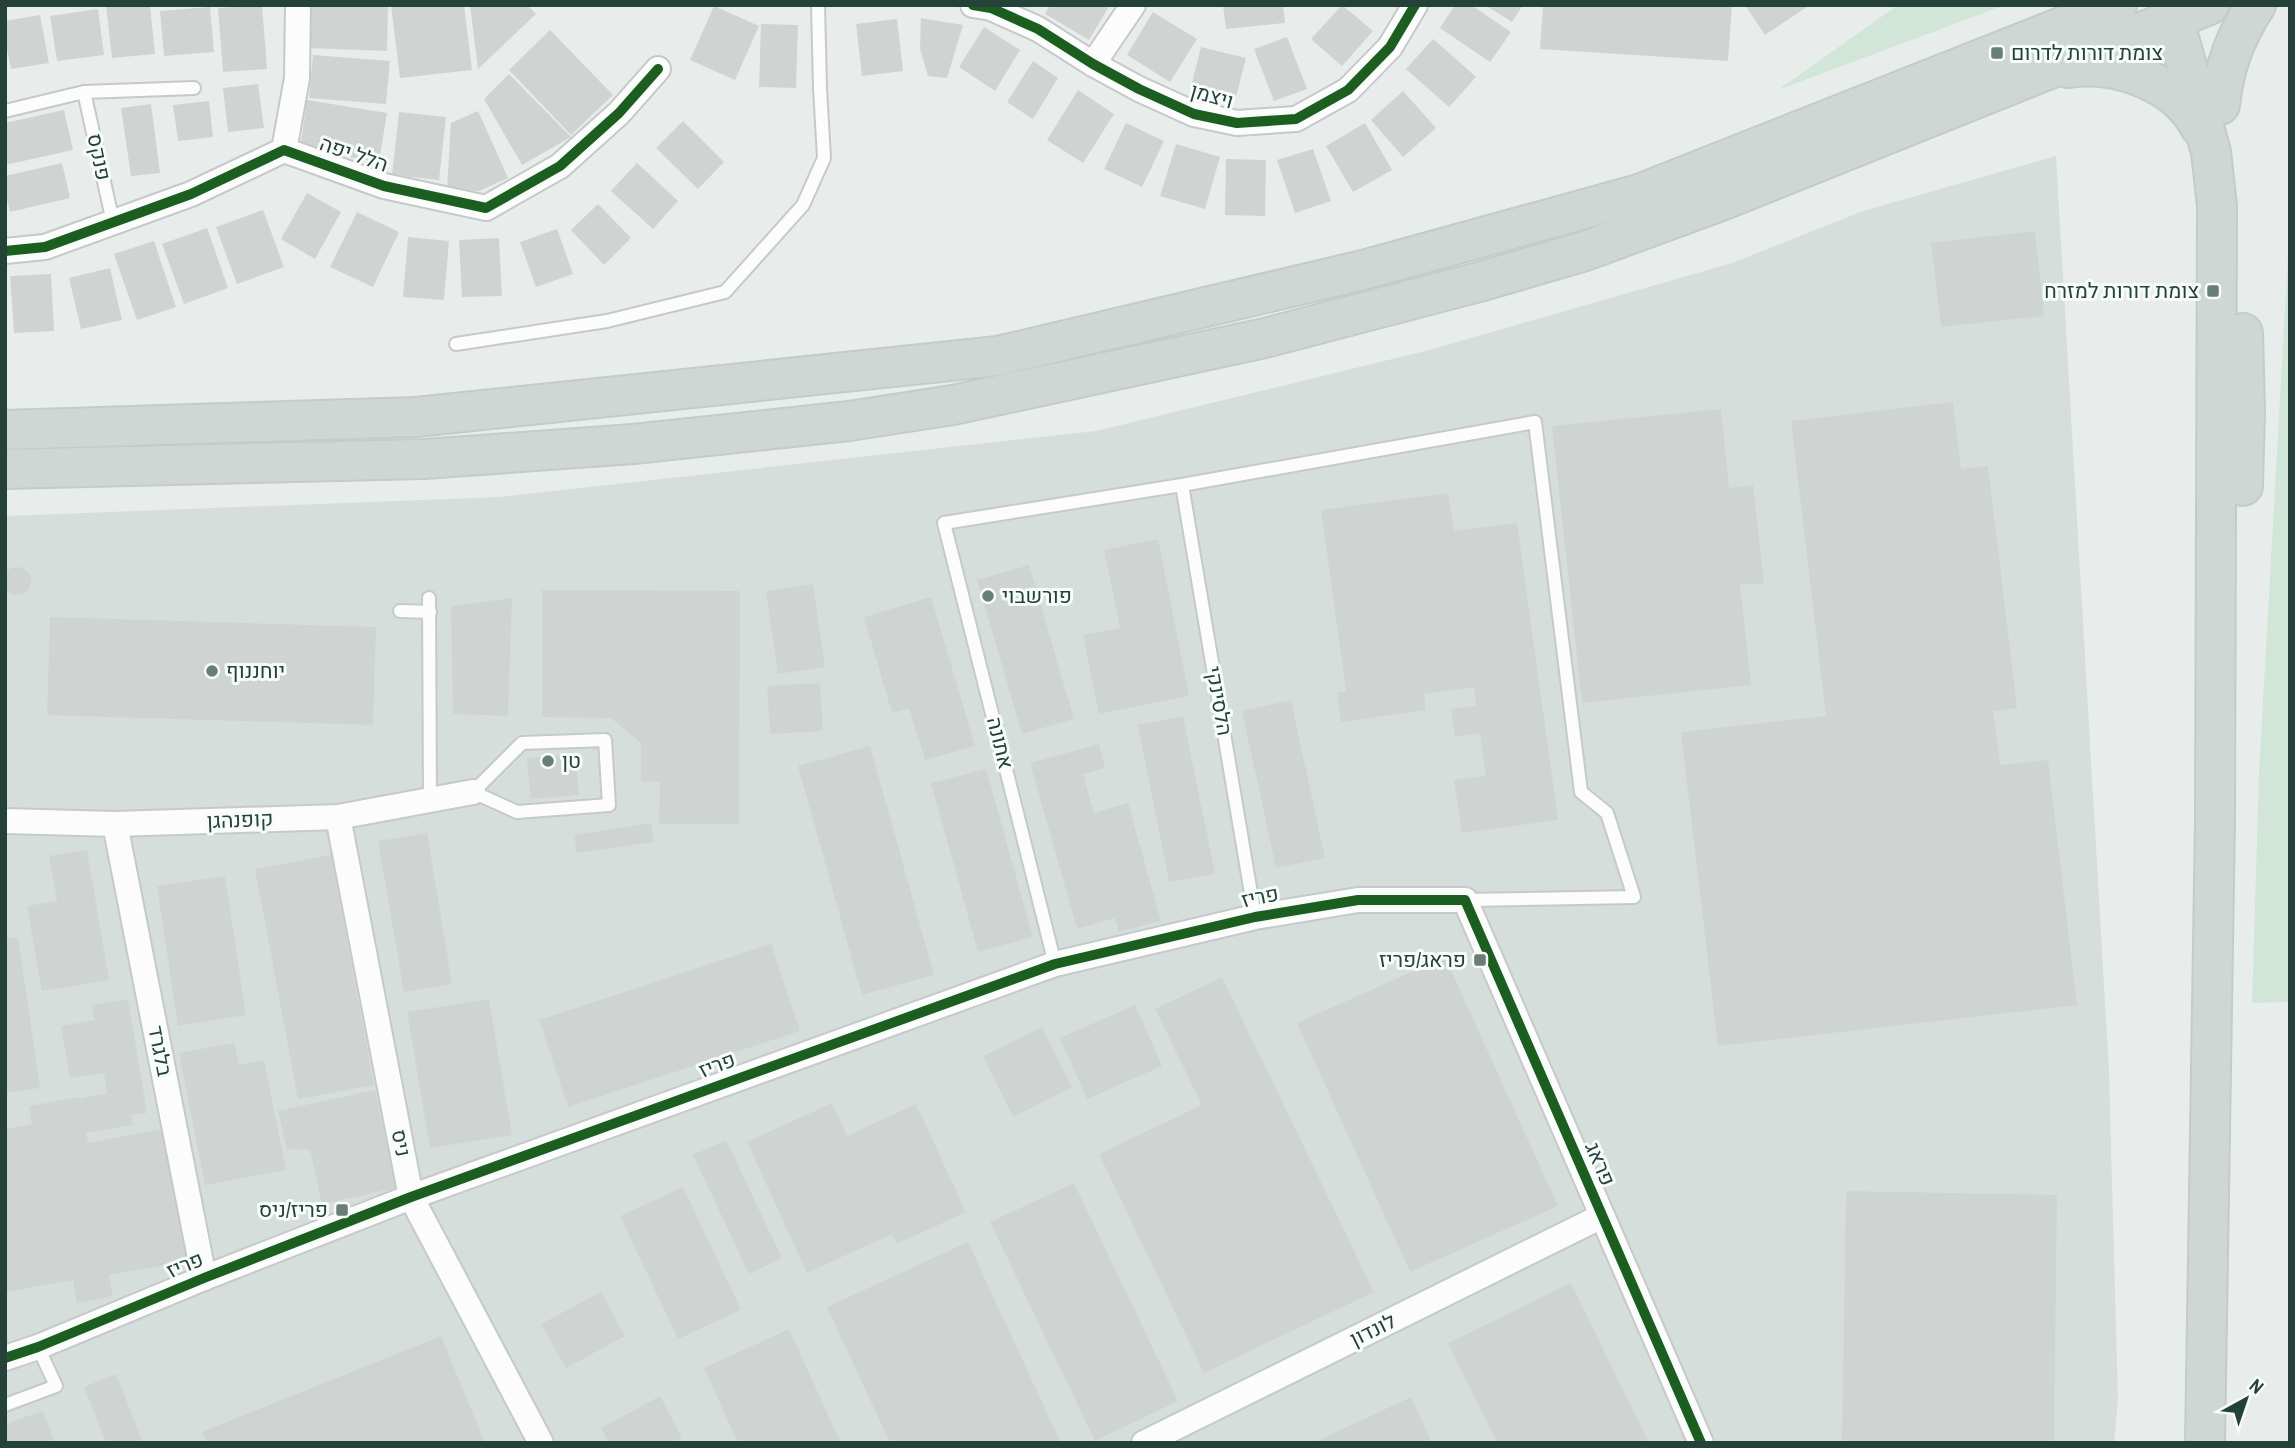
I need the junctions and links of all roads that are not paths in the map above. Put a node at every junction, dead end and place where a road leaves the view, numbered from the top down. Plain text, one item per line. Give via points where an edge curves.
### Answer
1 (298, 5) edge
2 (818, 5) edge
3 (973, 5) edge
4 (1133, 5) edge
5 (1415, 5) edge
6 (2117, 5) edge
7 (2256, 5) edge
8 (2189, 9) edge
9 (1094, 64) junction
10 (657, 69) dead end
11 (2046, 72) junction
12 (194, 88) dead end
13 (85, 92) junction
14 (2220, 105) junction
15 (5, 111) edge
16 (284, 150) junction
17 (2211, 152) junction
18 (113, 222) junction
19 (5, 251) edge
20 (456, 344) dead end
21 (5, 430) edge
22 (5, 469) edge
23 (1182, 485) junction
24 (429, 598) dead end
25 (400, 611) dead end
26 (430, 612) junction
27 (472, 792) junction
28 (430, 801) junction
29 (338, 817) junction
30 (2215, 820) junction
31 (5, 821) edge
32 (115, 824) junction
33 (1465, 900) junction
34 (1255, 917) junction
35 (1055, 964) junction
36 (411, 1197) junction
37 (1602, 1216) junction
38 (204, 1278) junction
39 (38, 1348) junction
40 (5, 1358) edge
41 (5, 1405) edge
42 (541, 1443) edge
43 (1144, 1443) edge
44 (1701, 1443) edge
45 (2205, 1443) edge

1 - 16 street via 297,78
2 - 20 lane via 824,158 803,205 725,292 607,321
3 - 9 street, ויצמן via 1038,29
4 - 9 street
5 - 9 street, ויצמן via 1390,47 1348,90 1296,119 1237,123 1194,114
6 - 21 main road via 1639,194 1363,270 998,356 416,417
7 - 14 main road via 2231,50
8 - 11 main road
8 - 14 main road
8 - 17 main road
10 - 16 street, הלל יפה via 619,113 560,166 486,208 384,186
11 - 17 main road via 2082,66 2125,72 2153,83 2192,113
11 - 22 main road via 1572,255 1265,338 953,405 633,444 424,459
12 - 13 lane
13 - 15 lane
13 - 18 lane, פנקס
14 - 30 main road via 2231,152 2241,264 2245,410 2242,538
16 - 18 street via 191,194
17 - 30 main road via 2217,206
18 - 19 street via 45,247
23 - 33 lane via 1535,422 1581,792 1606,813 1634,897
23 - 34 lane, הלסינקי
23 - 35 lane, אתונה via 944,523
24 - 26 lane
25 - 26 lane
26 - 28 lane
27 - 27 lane via 517,811 609,805 605,740 522,743
27 - 28 street, קופנהגן
28 - 29 street, קופנהגן
29 - 32 street, קופנהגן
29 - 36 street, ניס
30 - 45 main road
31 - 32 street, קופנהגן
32 - 38 street, בלגרד
33 - 34 street, פריז via 1358,900
33 - 37 street, פראג
34 - 35 street, פריז
35 - 36 street, פריז
36 - 38 street, פריז
36 - 42 street, ניס
37 - 43 street, לונדון
37 - 44 street, פראג
38 - 39 street, פריז
39 - 40 street, פריז
39 - 41 lane via 56,1386

